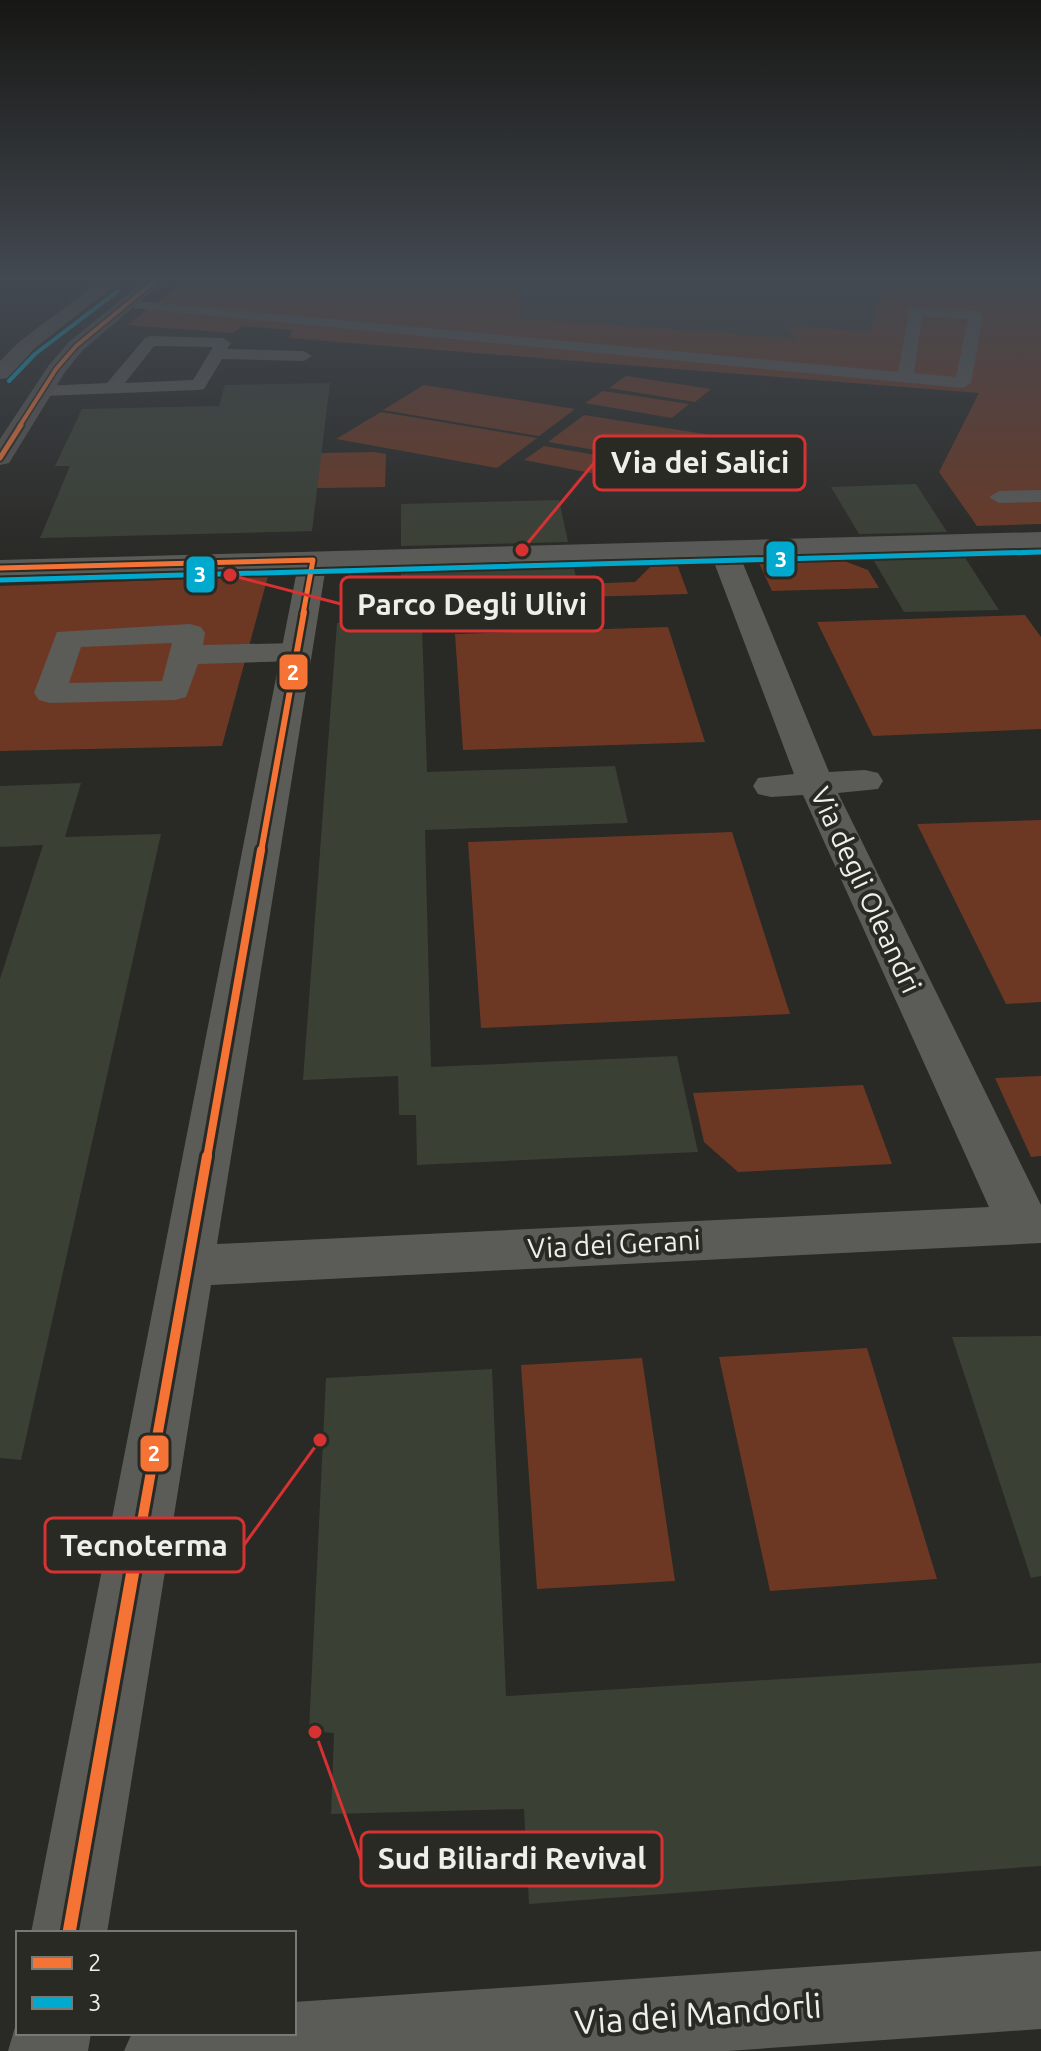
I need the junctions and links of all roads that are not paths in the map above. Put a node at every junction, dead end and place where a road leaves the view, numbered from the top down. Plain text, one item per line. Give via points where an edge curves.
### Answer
1 (51, 377) edge
2 (121, 377) edge
3 (203, 377) edge
4 (902, 377) edge
5 (905, 377) joint
6 (964, 377) edge
7 (112, 388) junction
8 (43, 391) junction
9 (0, 458) edge
10 (1041, 496) edge
11 (999, 497) dead end
12 (1041, 540) edge
13 (723, 549) junction
14 (313, 560) junction
15 (0, 568) edge
16 (297, 652) junction
17 (185, 655) dead end
18 (865, 781) dead end
19 (816, 784) junction
20 (771, 786) dead end
21 (1032, 1224) edge
22 (188, 1266) junction
23 (69, 1931) edge
24 (1041, 1990) edge
25 (164, 2051) edge

1 - 8 main road
2 - 7 lane
3 - 7 lane via 198,385
4 - 5 lane
5 - 6 lane via 963,383
7 - 8 lane
8 - 9 main road
10 - 11 lane
12 - 13 street
13 - 14 street
13 - 19 street, Via degli Oleandri
14 - 15 street
14 - 16 street
16 - 17 street
16 - 22 street
18 - 19 street
19 - 20 street
19 - 21 street, Via degli Oleandri
21 - 22 street, Via dei Gerani
22 - 23 street
24 - 25 street, Via dei Mandorli

